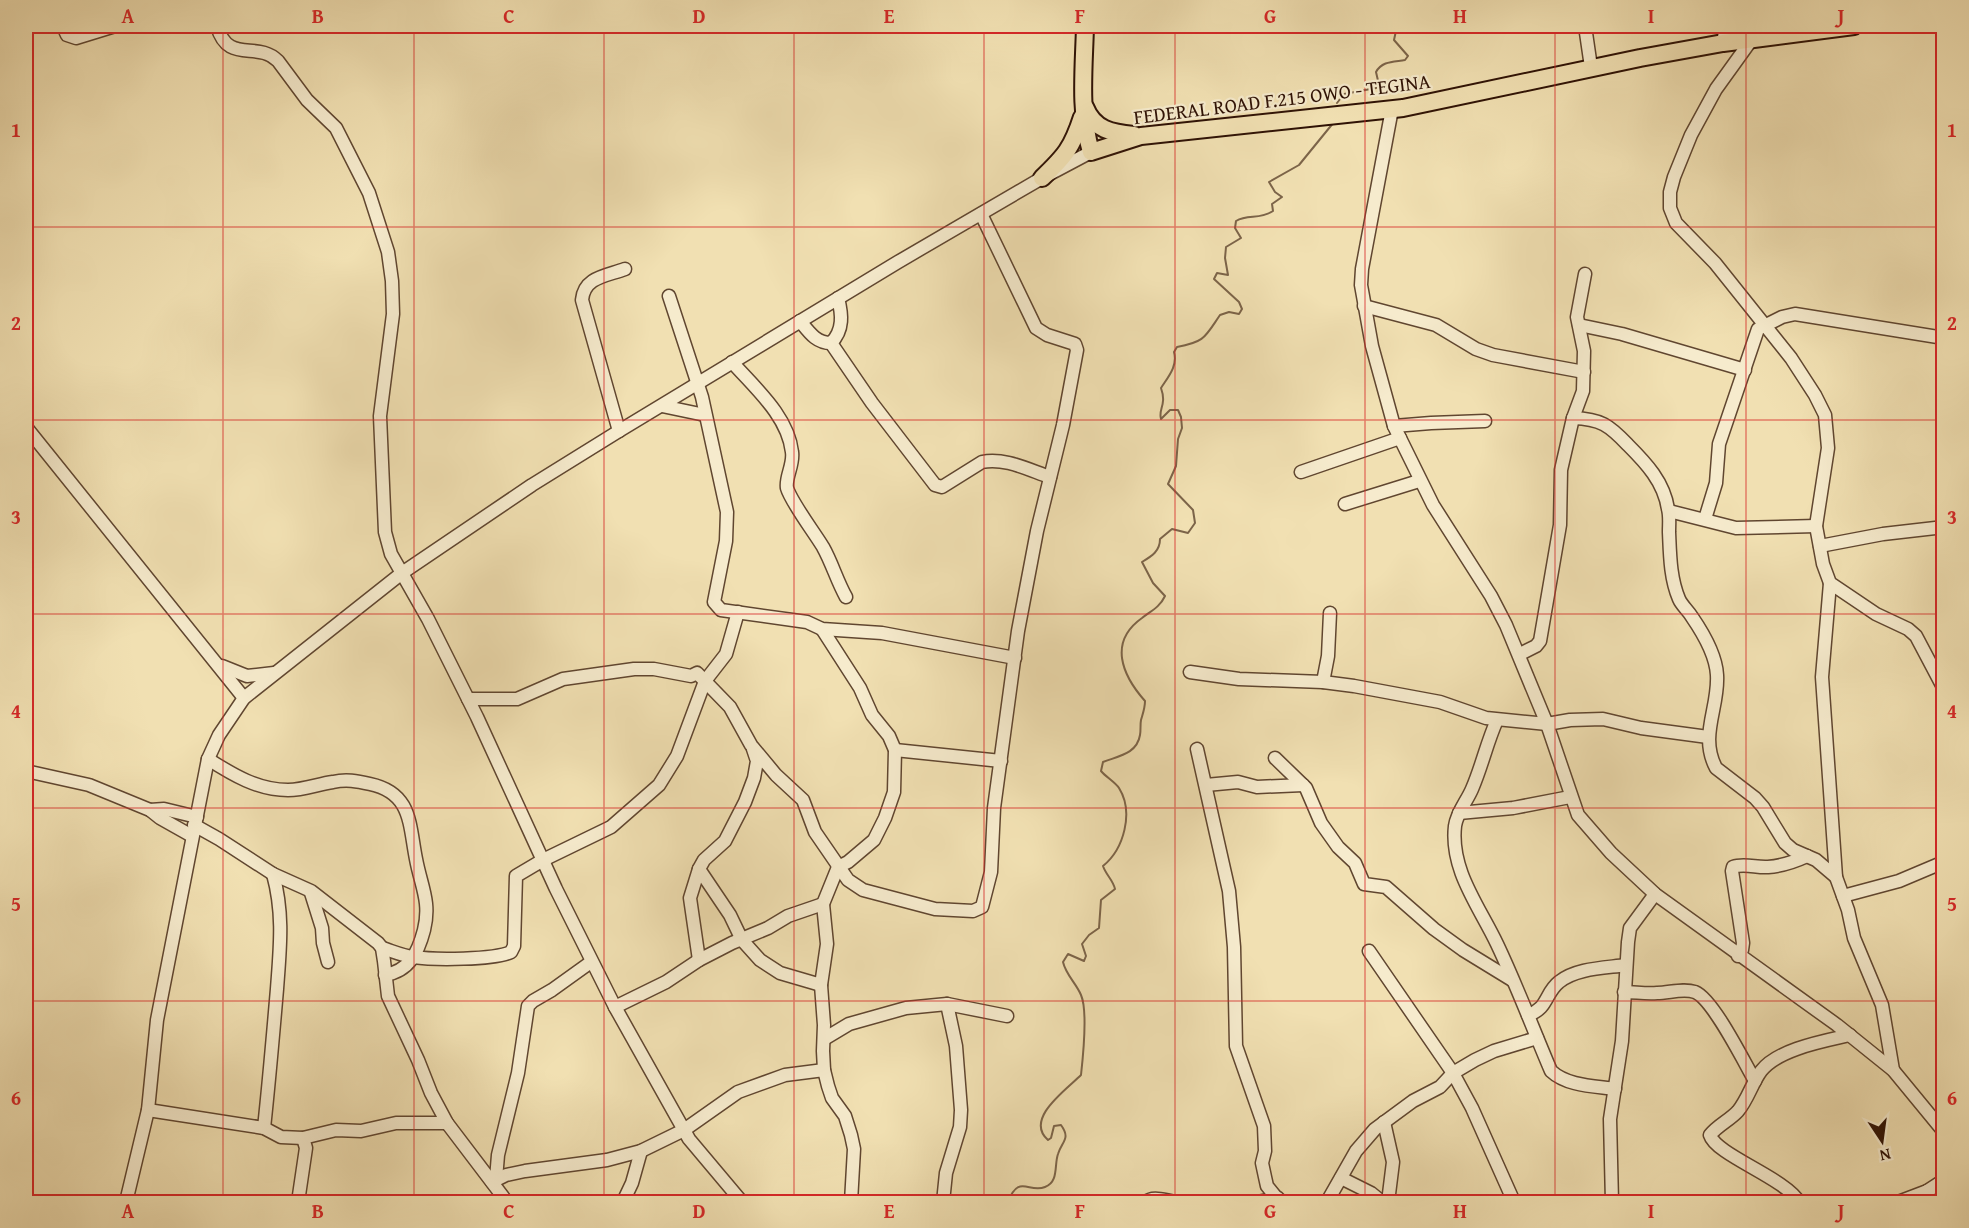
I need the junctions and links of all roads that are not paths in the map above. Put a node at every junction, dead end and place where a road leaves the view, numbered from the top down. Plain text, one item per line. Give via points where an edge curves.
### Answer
1 (63, 26) edge
2 (115, 26) edge
3 (217, 26) edge
4 (1085, 26) edge
5 (1585, 26) edge
6 (1726, 26) edge
7 (1854, 26) edge
8 (1752, 39) junction
9 (1724, 43) junction
10 (1591, 67) junction
11 (1083, 106) junction
12 (1392, 109) junction
13 (1141, 136) junction
14 (1091, 152) junction
15 (1042, 178) junction
16 (981, 214) junction
17 (626, 269) dead end
18 (1585, 274) dead end
19 (669, 296) dead end
20 (838, 298) junction
21 (1364, 306) junction
22 (800, 321) junction
23 (1579, 325) junction
24 (1766, 325) junction
25 (1944, 338) edge
26 (831, 343) junction
27 (732, 362) junction
28 (1745, 370) junction
29 (1584, 372) junction
30 (697, 384) junction
31 (662, 406) junction
32 (705, 415) junction
33 (1573, 418) junction
34 (1485, 421) dead end
35 (1394, 426) junction
36 (26, 428) edge
37 (620, 430) junction
38 (1400, 438) junction
39 (1301, 472) dead end
40 (1050, 477) junction
41 (1419, 481) junction
42 (1345, 504) dead end
43 (1669, 511) junction
44 (1705, 519) junction
45 (1816, 526) junction
46 (1944, 527) edge
47 (1820, 546) junction
48 (402, 573) junction
49 (1830, 583) junction
50 (846, 597) dead end
51 (738, 612) junction
52 (1330, 614) dead end
53 (822, 629) junction
54 (1520, 654) junction
55 (1015, 658) junction
56 (217, 663) junction
57 (278, 672) junction
58 (1190, 672) dead end
59 (705, 681) junction
60 (1323, 682) junction
61 (1944, 689) edge
62 (244, 698) junction
63 (468, 699) junction
64 (1497, 720) junction
65 (1547, 724) junction
66 (1708, 737) junction
67 (751, 745) junction
68 (1197, 749) dead end
69 (895, 750) junction
70 (1275, 758) dead end
71 (208, 759) junction
72 (1001, 761) junction
73 (26, 771) edge
74 (1206, 785) junction
75 (1303, 786) junction
76 (1570, 797) junction
77 (150, 810) junction
78 (1459, 813) junction
79 (194, 826) junction
80 (1807, 855) junction
81 (543, 860) junction
82 (1944, 862) edge
83 (838, 867) junction
84 (699, 869) junction
85 (273, 874) junction
86 (1836, 877) junction
87 (311, 891) junction
88 (1655, 894) junction
89 (1844, 897) junction
90 (823, 904) junction
91 (742, 940) junction
92 (382, 948) junction
93 (1369, 951) dead end
94 (1738, 956) junction
95 (412, 957) junction
96 (699, 960) junction
97 (328, 962) dead end
98 (591, 962) junction
99 (1626, 965) junction
100 (385, 975) junction
101 (1512, 980) junction
102 (821, 985) junction
103 (1624, 992) junction
104 (947, 1004) junction
105 (615, 1007) junction
106 (1528, 1015) junction
107 (1008, 1016) dead end
108 (1850, 1035) junction
109 (1537, 1038) junction
110 (824, 1039) junction
111 (824, 1070) junction
112 (1893, 1070) junction
113 (1453, 1073) junction
114 (1755, 1081) junction
115 (1615, 1089) junction
116 (148, 1110) junction
117 (1384, 1122) junction
118 (447, 1123) junction
119 (264, 1128) junction
120 (684, 1130) junction
121 (1944, 1132) edge
122 (303, 1138) junction
123 (641, 1151) junction
124 (1341, 1178) junction
125 (1944, 1180) edge
126 (494, 1181) junction
127 (1930, 1197) edge
128 (1279, 1200) edge
129 (126, 1203) edge
130 (298, 1203) edge
131 (507, 1203) edge
132 (623, 1203) edge
133 (742, 1203) edge
134 (851, 1203) edge
135 (944, 1203) edge
136 (1146, 1203) edge
137 (1176, 1203) edge
138 (1257, 1203) edge
139 (1327, 1203) edge
140 (1382, 1203) edge
141 (1388, 1203) edge
142 (1514, 1203) edge
143 (1612, 1203) edge
144 (1799, 1203) edge
145 (1898, 1203) edge

1 - 2 street via 67,35 76,38
3 - 48 street via 220,37 229,46 274,56 307,100 336,128 369,193 391,274 393,314 380,416 385,532
4 - 11 main road
5 - 10 street
6 - 9 street
7 - 8 main road, FEDERAL ROAD F.215 OWO - TEGINA
8 - 9 main road, FEDERAL ROAD F.215 OWO - TEGINA
8 - 24 street via 1716,88 1691,135 1674,177 1670,208 1676,223
9 - 10 main road, FEDERAL ROAD F.215 OWO - TEGINA
10 - 12 main road, FEDERAL ROAD F.215 OWO - TEGINA
11 - 13 main road via 1101,129
11 - 14 main road
11 - 15 main road via 1074,141
12 - 13 main road, FEDERAL ROAD F.215 OWO - TEGINA
12 - 21 street via 1362,269
13 - 14 main road, FEDERAL ROAD F.215 OWO - TEGINA
14 - 15 street
15 - 16 street
16 - 20 street
16 - 40 street via 1036,328 1075,344 1077,350
17 - 37 street via 590,282 583,289 582,300
18 - 23 street
19 - 30 street
20 - 22 street
20 - 26 street via 842,323
21 - 29 street via 1436,325 1493,355
21 - 35 street
22 - 26 street via 813,337
22 - 27 street
23 - 28 street
23 - 29 street
24 - 25 street via 1795,314
24 - 28 street via 1756,332
24 - 45 street via 1791,357 1824,416 1828,448
26 - 40 street via 935,485 942,487 989,460
27 - 30 street
27 - 50 street via 787,430 793,456 788,491 824,550
28 - 44 street via 1719,444 1716,483
29 - 33 street via 1583,391
30 - 31 street
30 - 32 street
31 - 32 street
31 - 37 street
32 - 51 street via 727,512 726,541 714,602 721,610
33 - 43 street via 1599,421 1613,430 1658,480
33 - 54 street via 1561,470 1560,525 1540,641
34 - 35 street
35 - 38 street
36 - 56 street
37 - 48 street via 532,484
38 - 39 street
38 - 41 street
40 - 55 street via 1028,573
41 - 42 street
41 - 54 street via 1491,596
43 - 44 street
43 - 66 street via 1673,583 1679,601 1703,635 1715,661 1717,673
44 - 45 street via 1736,528
45 - 47 street
46 - 47 street
47 - 49 street
48 - 57 street
48 - 63 street
49 - 61 street via 1916,636
49 - 86 street via 1822,676
51 - 53 street via 807,622
51 - 59 street via 726,654
52 - 60 street
53 - 55 street via 882,633
53 - 69 street
54 - 65 street
55 - 72 street
56 - 57 street via 247,676
56 - 62 street
57 - 62 street
58 - 60 street via 1239,679
59 - 63 street via 696,673 691,676 634,669 563,679 517,699
59 - 67 street via 730,707
59 - 81 street via 677,756 659,785 611,827
60 - 64 street via 1440,702
62 - 71 street
63 - 81 street
64 - 65 street
64 - 78 street via 1473,788
65 - 66 street via 1603,719
65 - 76 street
66 - 80 street via 1716,768 1755,798 1785,843
67 - 83 street via 776,776 803,800 815,832
67 - 84 street via 757,760 745,802 724,841
68 - 74 street
69 - 72 street
69 - 83 street via 894,792 885,818 874,840
70 - 75 street
71 - 79 street
71 - 95 street via 236,777 268,788 305,789 348,780 392,791 409,819 428,907 421,941
72 - 83 street via 991,872 982,907 973,911 935,909 888,897 855,886
73 - 77 street via 89,785
74 - 75 street via 1238,782 1257,787
74 - 128 street via 1232,913 1236,1046 1264,1126 1265,1177
75 - 101 street via 1321,824 1355,863 1364,884 1386,887 1434,929
76 - 78 street
76 - 88 street via 1586,827
77 - 79 street
77 - 79 street via 164,810
78 - 101 street via 1455,824 1459,866
79 - 85 street
79 - 116 street via 157,1020
80 - 86 street
80 - 94 street via 1767,868 1733,867 1743,943
81 - 95 street via 515,878 511,952 488,957
81 - 98 street
82 - 89 street via 1899,881
83 - 90 street
84 - 91 street
84 - 96 street via 690,898
85 - 87 street
85 - 119 street via 280,906 281,943
86 - 89 street
87 - 92 street
87 - 97 street
88 - 94 street
88 - 99 street via 1630,928
89 - 112 street via 1854,938 1882,1005
90 - 91 street via 788,916
90 - 102 street via 827,944
91 - 96 street
91 - 102 street via 759,960 780,973
92 - 95 street
92 - 100 street
93 - 113 street
94 - 108 street
95 - 100 street via 403,969
96 - 105 street via 666,982
98 - 105 street
98 - 126 street via 528,1006 513,1100
99 - 103 street
99 - 106 street via 1566,977 1557,983 1541,1008
100 - 118 street via 388,996
101 - 106 street
102 - 110 street
103 - 114 street via 1696,992 1719,1019
103 - 115 street
104 - 107 street
104 - 110 street via 906,1008 858,1022
104 - 135 street via 956,1046 961,1110 946,1173
105 - 120 street
106 - 109 street
108 - 112 street
108 - 114 street via 1787,1053 1768,1064
109 - 113 street via 1494,1051
109 - 115 street via 1551,1071 1559,1078
110 - 111 street
111 - 120 street via 760,1082 738,1092
111 - 134 street via 832,1098 845,1116 851,1134
112 - 121 street
113 - 117 street via 1440,1087
113 - 142 street
114 - 144 street via 1737,1112 1713,1131 1711,1139 1788,1189
115 - 143 street via 1609,1129
116 - 119 street
116 - 129 street
117 - 124 street via 1366,1138
117 - 141 street via 1393,1162
118 - 122 street via 396,1123
118 - 126 street
119 - 122 street via 281,1137
120 - 123 street
120 - 133 street
122 - 130 street via 306,1148
123 - 126 street via 607,1160 525,1171
123 - 132 street
124 - 139 street
124 - 140 street
125 - 127 street
126 - 131 street
127 - 145 street
128 - 138 street
136 - 137 street via 1154,1199

